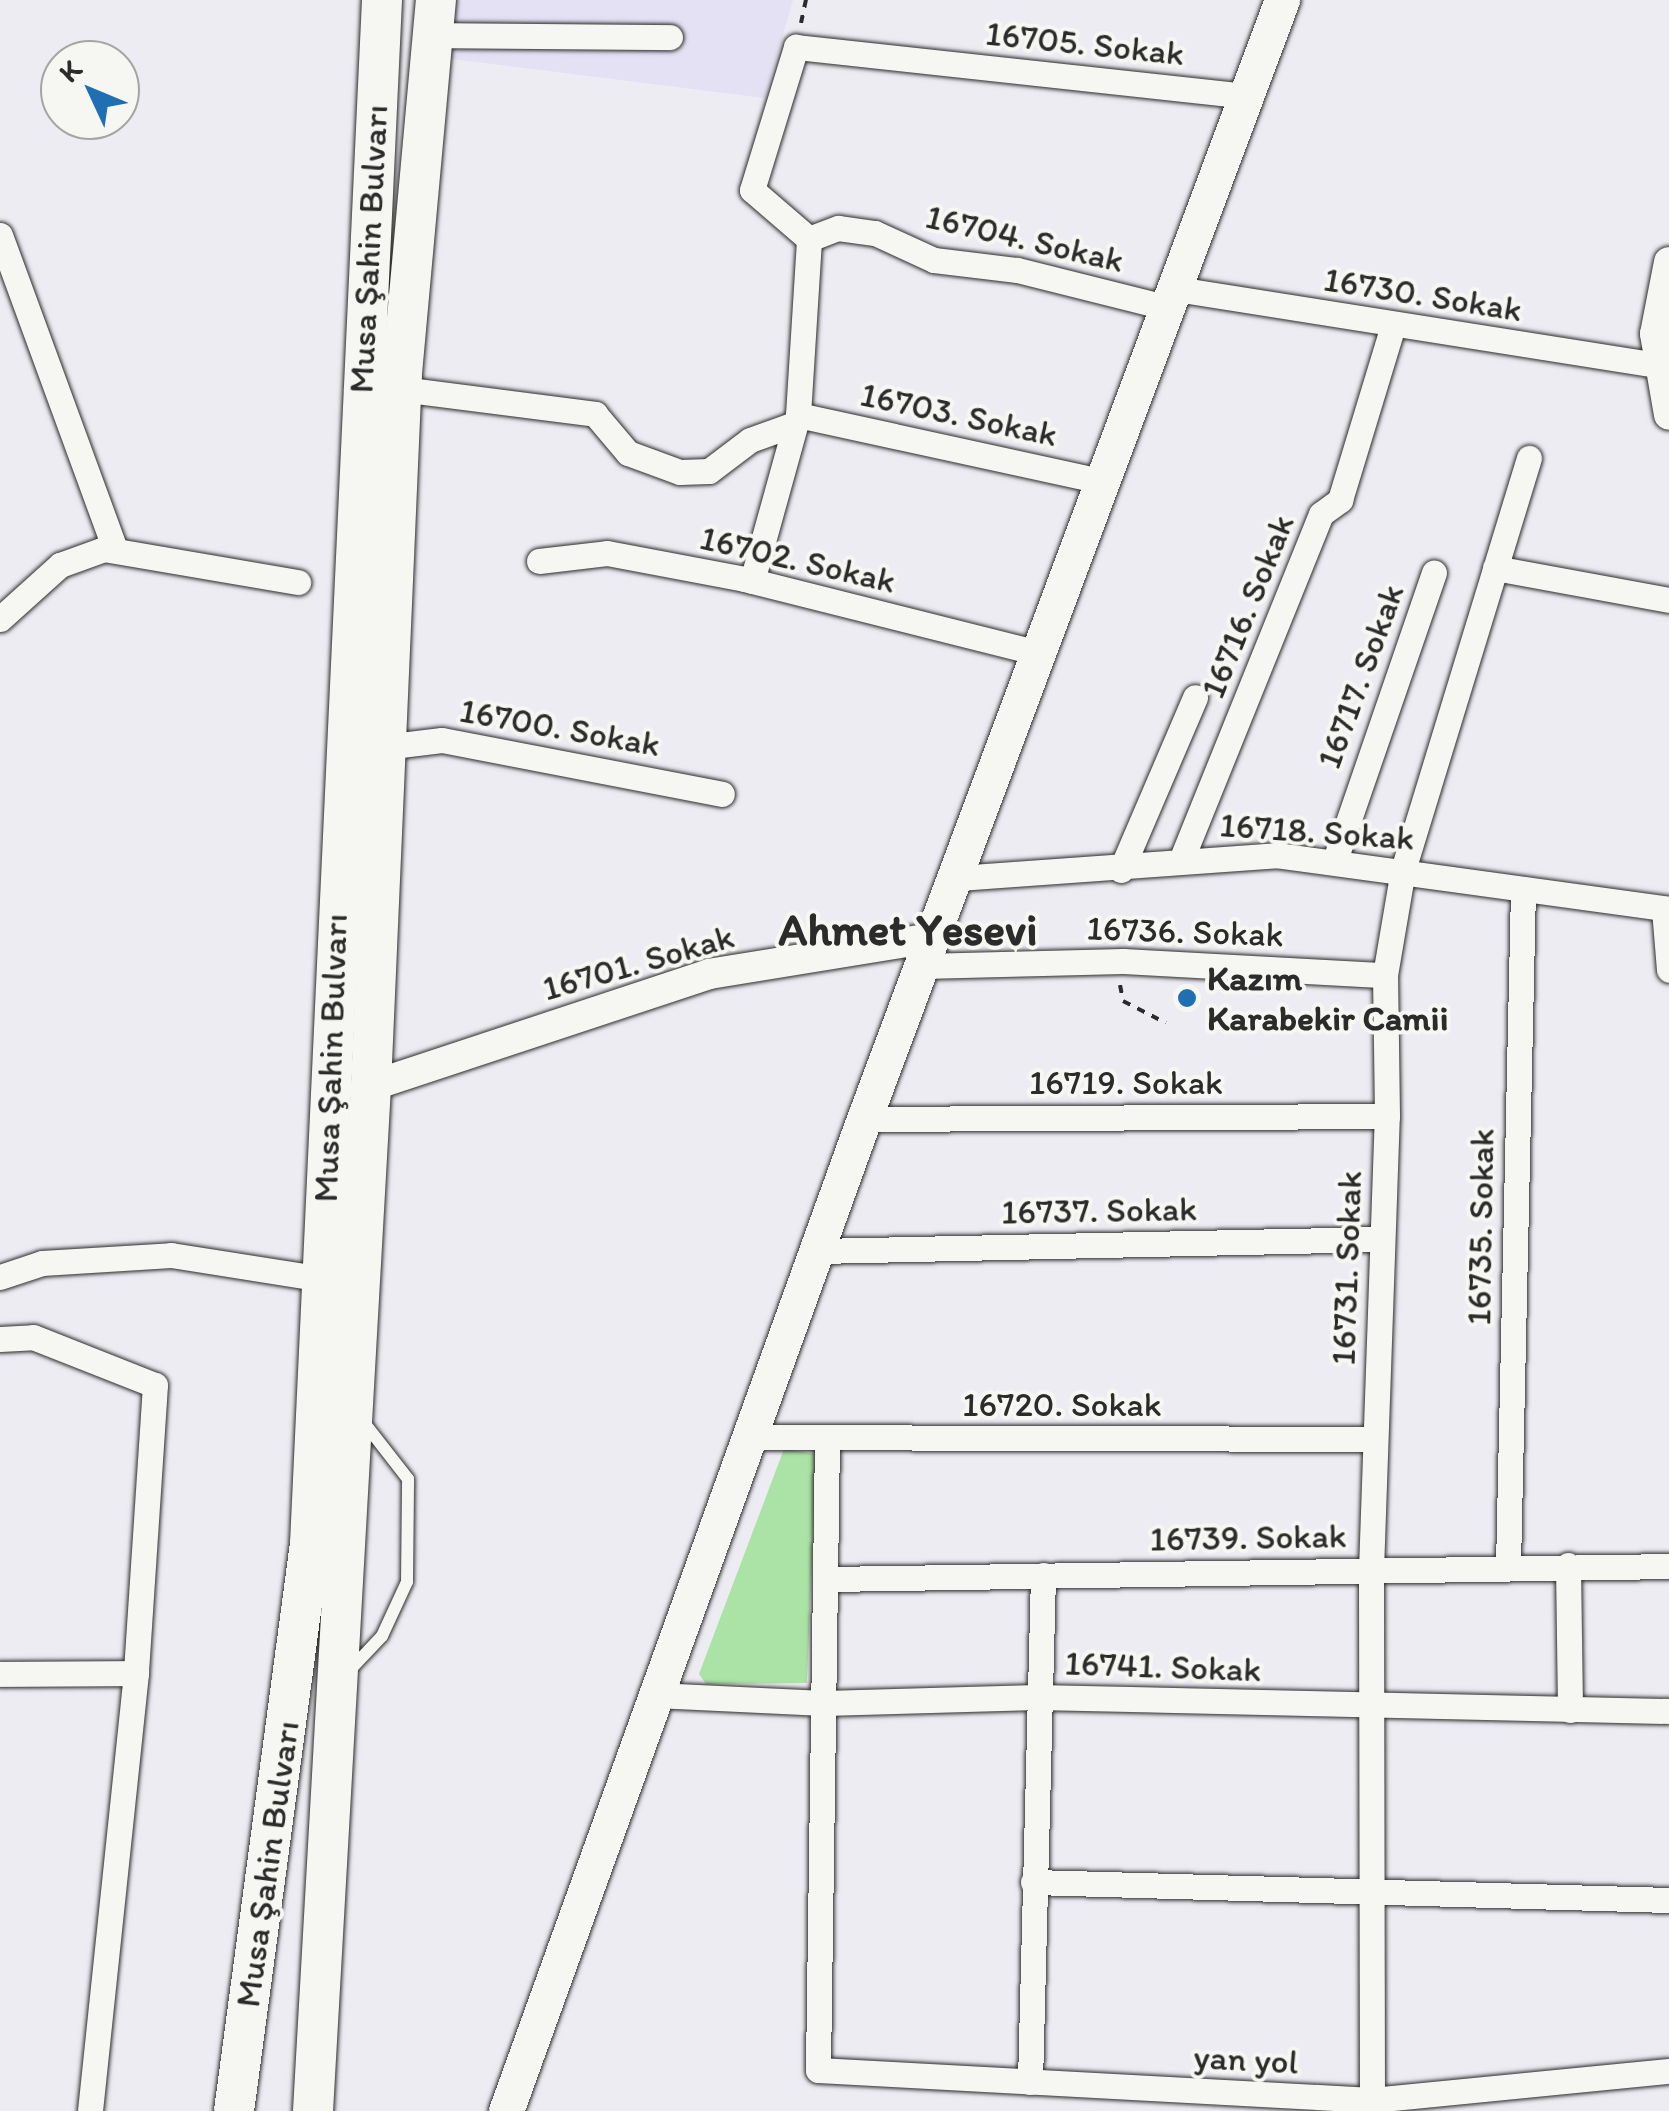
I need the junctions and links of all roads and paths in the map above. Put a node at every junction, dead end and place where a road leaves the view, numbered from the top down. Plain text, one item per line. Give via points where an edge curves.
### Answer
1 (382, 0) edge
2 (1282, 0) edge
3 (435, 18) edge
4 (670, 37) dead end
5 (1247, 96) junction
6 (0, 235) edge
7 (809, 239) junction
8 (1669, 262) edge
9 (1173, 299) junction
10 (1393, 326) junction
11 (1664, 388) edge
12 (401, 389) junction
13 (795, 420) junction
14 (1529, 458) dead end
15 (1105, 482) junction
16 (115, 549) junction
17 (539, 562) dead end
18 (1495, 568) junction
19 (1434, 573) dead end
20 (298, 582) dead end
21 (752, 582) junction
22 (1669, 600) edge
23 (0, 619) edge
24 (1039, 654) junction
25 (1195, 697) dead end
26 (384, 747) junction
27 (722, 794) dead end
28 (1182, 858) junction
29 (1334, 860) junction
30 (1120, 870) junction
31 (1403, 870) junction
32 (958, 878) junction
33 (1523, 890) junction
34 (1667, 909) edge
35 (927, 952) junction
36 (1114, 961) junction
37 (1669, 970) edge
38 (1386, 975) junction
39 (1166, 1023) dead end
40 (371, 1086) junction
41 (1388, 1116) junction
42 (864, 1119) junction
43 (1382, 1239) junction
44 (818, 1250) junction
45 (0, 1277) edge
46 (321, 1296) junction
47 (0, 1340) edge
48 (353, 1410) junction
49 (750, 1436) junction
50 (827, 1439) junction
51 (1375, 1440) junction
52 (311, 1516) junction
53 (1508, 1566) junction
54 (1568, 1566) junction
55 (1669, 1566) edge
56 (1371, 1570) junction
57 (1042, 1575) junction
58 (827, 1579) junction
59 (136, 1673) junction
60 (0, 1674) edge
61 (337, 1684) junction
62 (655, 1695) junction
63 (1036, 1698) junction
64 (824, 1703) junction
65 (1374, 1708) junction
66 (1570, 1710) junction
67 (1669, 1711) edge
68 (1033, 1882) junction
69 (1369, 1888) junction
70 (1669, 1900) edge
71 (240, 2060) junction
72 (1669, 2071) edge
73 (1030, 2082) junction
74 (321, 2099) edge
75 (1372, 2100) junction
76 (90, 2111) edge
77 (215, 2111) edge
78 (234, 2111) edge
79 (506, 2111) edge

1 - 46 highway, Musa Şahin Bulvarı
2 - 5 main road
3 - 4 street
3 - 12 highway, Musa Şahin Bulvarı
5 - 7 street, 16705. Sokak via 796,47 752,190
5 - 9 main road
6 - 16 street
7 - 9 street, 16704. Sokak via 838,228 875,233 934,260
7 - 13 street
8 - 11 street via 1655,334
9 - 10 street, 16730. Sokak
9 - 15 main road
10 - 11 street, 16730. Sokak
10 - 28 street, 16716. Sokak via 1340,500 1321,514
12 - 13 street via 595,414 628,453 680,472 709,471 750,440
12 - 26 highway, Musa Şahin Bulvarı
13 - 15 street, 16703. Sokak
13 - 21 street
14 - 18 street, 16731. Sokak
15 - 24 main road
16 - 20 street
16 - 23 street via 60,565
17 - 21 street, 16702. Sokak via 607,553
18 - 22 street
18 - 31 street, 16731. Sokak
19 - 29 street, 16717. Sokak
21 - 24 street, 16702. Sokak
24 - 32 main road
25 - 30 street
26 - 27 street, 16700. Sokak via 442,740
26 - 40 highway, Musa Şahin Bulvarı
28 - 29 street, 16718. Sokak
28 - 30 street, 16718. Sokak
29 - 31 street, 16718. Sokak
30 - 32 street, 16718. Sokak
31 - 33 street, 16718. Sokak
31 - 38 street, 16731. Sokak
32 - 35 main road
33 - 34 street, 16718. Sokak
33 - 53 street, 16735. Sokak
34 - 37 street
35 - 36 street, 16736. Sokak
35 - 40 street, 16701. Sokak via 710,974
35 - 42 main road
36 - 38 street, 16736. Sokak
36 - 39 path via 1123,1001
38 - 41 street, 16731. Sokak
40 - 48 highway, Musa Şahin Bulvarı
41 - 42 street, 16719. Sokak
41 - 43 street, 16731. Sokak
42 - 44 main road
43 - 44 street, 16737. Sokak
43 - 51 street, 16731. Sokak
44 - 49 main road
45 - 46 street via 42,1262 170,1255
46 - 52 highway, Musa Şahin Bulvarı
46 - 52 highway via 296,1447 299,1493
47 - 59 street via 33,1336 155,1385
48 - 61 highway, Musa Şahin Bulvarı
48 - 61 lane via 408,1479 407,1582 382,1636
49 - 50 street, 16720. Sokak
49 - 62 main road
50 - 51 street, 16720. Sokak
50 - 58 street
51 - 56 street, 16731. Sokak
52 - 71 highway, Musa Şahin Bulvarı
53 - 54 street, 16739. Sokak
53 - 56 street, 16739. Sokak
54 - 55 street, 16739. Sokak
54 - 66 street
56 - 57 street, 16739. Sokak
56 - 65 street, 16731. Sokak
57 - 58 street, 16739. Sokak
57 - 63 street
58 - 64 street
59 - 60 street
59 - 76 street
61 - 74 highway, Musa Şahin Bulvarı via 324,1853
62 - 64 street, 16741. Sokak
62 - 79 main road
63 - 64 street, 16741. Sokak
63 - 65 street, 16741. Sokak
63 - 68 street
64 - 73 street, yan yol via 818,2070
65 - 66 street, 16741. Sokak
65 - 69 street, 16731. Sokak
66 - 67 street, 16741. Sokak
68 - 69 street
68 - 73 street
69 - 70 street
69 - 75 street, 16731. Sokak
71 - 77 highway
71 - 78 highway, Musa Şahin Bulvarı
72 - 75 street, yan yol
73 - 75 street, yan yol

